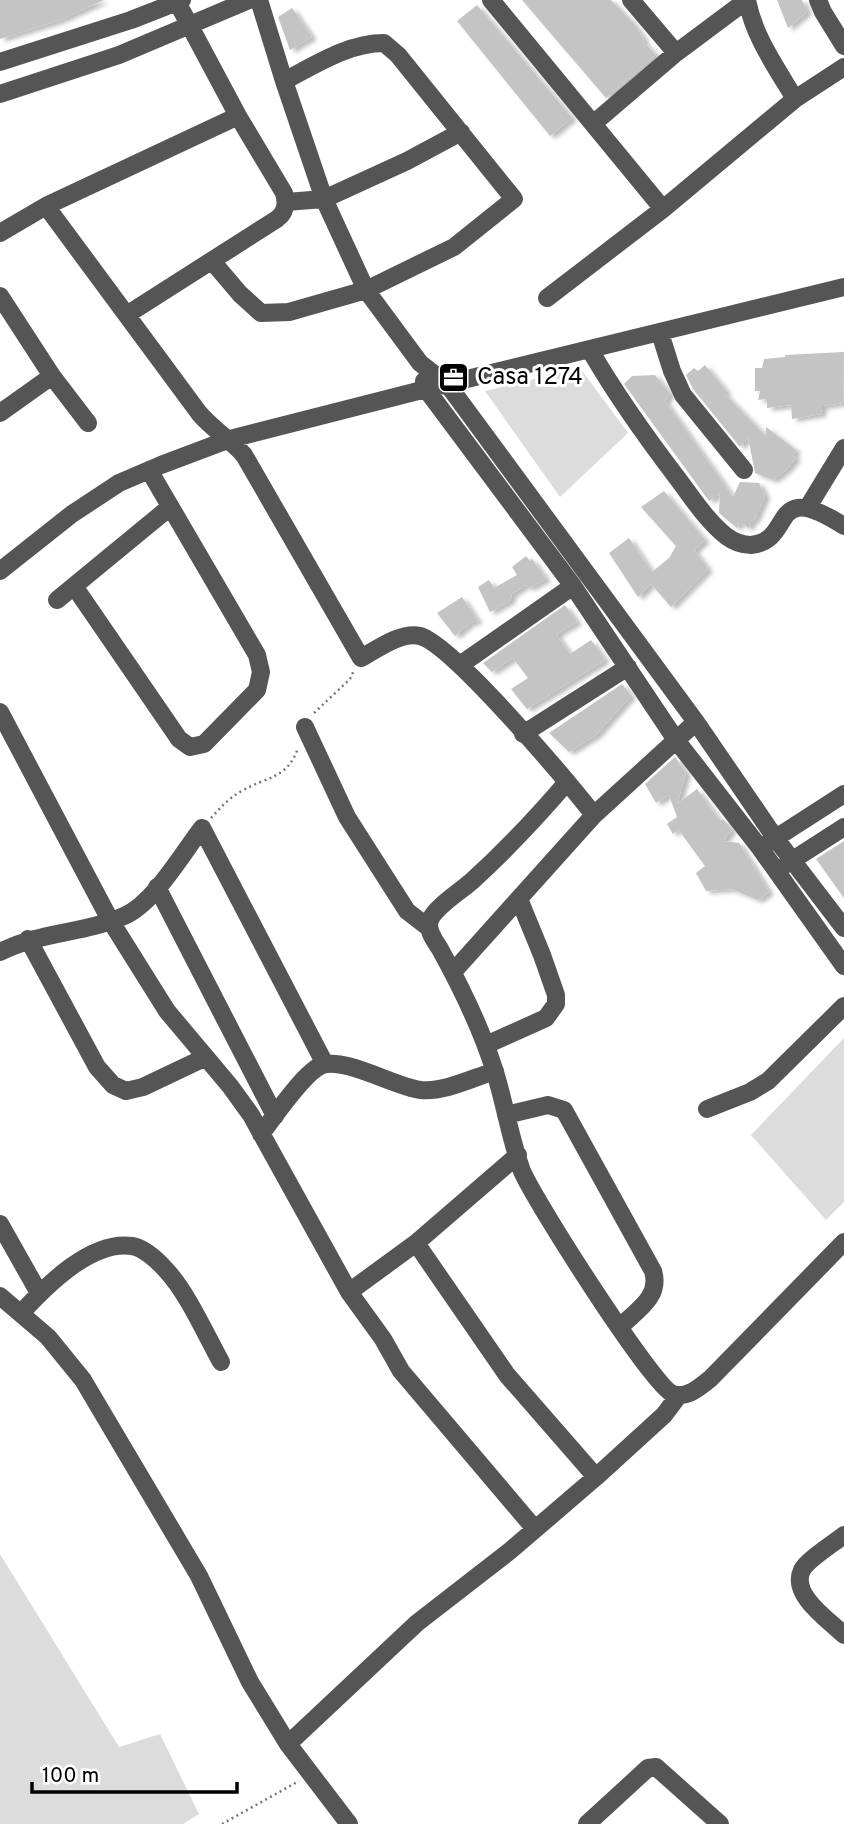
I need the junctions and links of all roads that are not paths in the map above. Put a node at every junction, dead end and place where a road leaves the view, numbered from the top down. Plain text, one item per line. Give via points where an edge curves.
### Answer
1 (249, 0) edge
2 (259, 0) edge
3 (491, 0) edge
4 (631, 0) edge
5 (747, 0) edge
6 (818, 0) edge
7 (178, 1) edge
8 (190, 27) junction
9 (844, 46) edge
10 (676, 53) junction
11 (0, 62) edge
12 (844, 67) edge
13 (284, 81) junction
14 (0, 94) edge
15 (794, 99) junction
16 (238, 116) junction
17 (593, 123) junction
18 (461, 132) junction
19 (324, 200) junction
20 (286, 202) junction
21 (46, 206) junction
22 (663, 209) junction
23 (0, 233) edge
24 (212, 261) junction
25 (844, 287) edge
26 (366, 290) junction
27 (0, 296) edge
28 (547, 298) dead end
29 (128, 314) junction
30 (660, 332) junction
31 (590, 350) junction
32 (420, 363) junction
33 (52, 376) junction
34 (448, 385) junction
35 (426, 389) junction
36 (0, 413) edge
37 (88, 423) dead end
38 (230, 439) junction
39 (844, 448) edge
40 (149, 470) junction
41 (744, 470) dead end
42 (170, 507) junction
43 (808, 507) junction
44 (844, 526) edge
45 (0, 571) edge
46 (74, 586) junction
47 (573, 586) junction
48 (57, 600) dead end
49 (460, 665) junction
50 (628, 667) junction
51 (0, 712) edge
52 (696, 722) junction
53 (305, 727) road end
54 (523, 734) junction
55 (676, 740) junction
56 (567, 782) junction
57 (844, 794) edge
58 (594, 815) junction
59 (844, 827) edge
60 (768, 843) junction
61 (793, 860) junction
62 (777, 871) junction
63 (157, 887) junction
64 (519, 900) junction
65 (110, 920) junction
66 (429, 928) junction
67 (844, 928) edge
68 (28, 939) junction
69 (0, 953) edge
70 (844, 967) edge
71 (453, 972) junction
72 (844, 1006) edge
73 (486, 1045) junction
74 (204, 1058) junction
75 (325, 1064) junction
76 (495, 1071) junction
77 (707, 1109) dead end
78 (506, 1115) junction
79 (275, 1116) junction
80 (261, 1134) junction
81 (518, 1155) junction
82 (0, 1224) edge
83 (844, 1242) edge
84 (416, 1243) junction
85 (349, 1292) junction
86 (39, 1293) junction
87 (0, 1296) edge
88 (21, 1313) junction
89 (620, 1327) junction
90 (221, 1362) dead end
91 (679, 1395) junction
92 (596, 1476) junction
93 (535, 1529) junction
94 (844, 1535) edge
95 (844, 1635) edge
96 (288, 1744) junction
97 (349, 1824) edge
98 (587, 1824) edge
99 (720, 1824) edge

1 - 8 street
2 - 13 street
3 - 17 street
4 - 10 street
5 - 10 street
5 - 15 street via 762,44
6 - 9 street
7 - 8 street
7 - 11 street
8 - 14 street
8 - 16 street
10 - 17 street
12 - 15 street
13 - 18 street via 338,53 367,43 384,43
13 - 19 street
15 - 22 street
16 - 20 street
16 - 21 street
17 - 22 street
18 - 19 street
18 - 26 street via 514,200 454,247
19 - 20 street
19 - 26 street
20 - 24 street via 277,219
21 - 23 street
21 - 29 street
22 - 28 street
24 - 26 street via 261,313 289,312
24 - 29 street
25 - 30 street
26 - 32 street
27 - 33 street
29 - 38 street via 210,427
30 - 31 street
30 - 41 street via 683,395
31 - 34 street
31 - 43 street via 637,426 712,523 729,538 741,545 755,545 768,538 787,514
32 - 34 street
32 - 35 street
33 - 36 street
33 - 37 street
34 - 35 street
34 - 52 street
35 - 38 street
35 - 47 street
38 - 40 street
38 - 49 street via 244,455 361,658 407,636 420,636
39 - 43 street
40 - 42 street
40 - 45 street via 90,500
42 - 46 street
42 - 46 street via 257,655 261,672 257,690 204,744 190,747 178,739
43 - 44 street
46 - 48 street
47 - 49 street
47 - 50 street
49 - 54 street
50 - 54 street
50 - 55 street
51 - 65 street
52 - 55 street
52 - 60 street
53 - 66 street via 347,817 407,911
54 - 56 street
55 - 58 street
55 - 60 street
56 - 58 street
56 - 66 street via 534,821 436,911
57 - 60 street
58 - 64 street
59 - 61 street
60 - 61 street
60 - 62 street
61 - 62 street
61 - 67 street
62 - 70 street
63 - 65 street via 131,912
63 - 75 street via 202,828
63 - 79 street
64 - 71 street
64 - 73 street via 556,1004 546,1018
65 - 68 street
65 - 74 street via 167,1011
66 - 71 street
68 - 69 street
68 - 74 street via 97,1067 113,1085 126,1091 143,1087
71 - 73 street
72 - 77 street via 768,1081
73 - 76 street
74 - 80 street via 230,1086
75 - 76 street via 355,1068 425,1090
75 - 79 street via 312,1071
76 - 78 street
78 - 81 street
78 - 89 street via 548,1105 564,1110 653,1271 653,1294
79 - 80 street
80 - 85 street
81 - 84 street
81 - 89 street via 558,1235
82 - 86 street
83 - 91 street via 710,1379 687,1395
84 - 85 street
84 - 92 street via 507,1375
85 - 93 street via 401,1371
86 - 88 street
86 - 90 street via 85,1258 114,1246 134,1246 168,1272
87 - 88 street
88 - 96 street via 61,1351 98,1405 199,1576 250,1682
89 - 91 street via 669,1393
91 - 92 street via 664,1415
92 - 93 street
93 - 96 street via 417,1623
94 - 95 street via 803,1568 800,1578 808,1601
96 - 97 street
98 - 99 street via 652,1767

